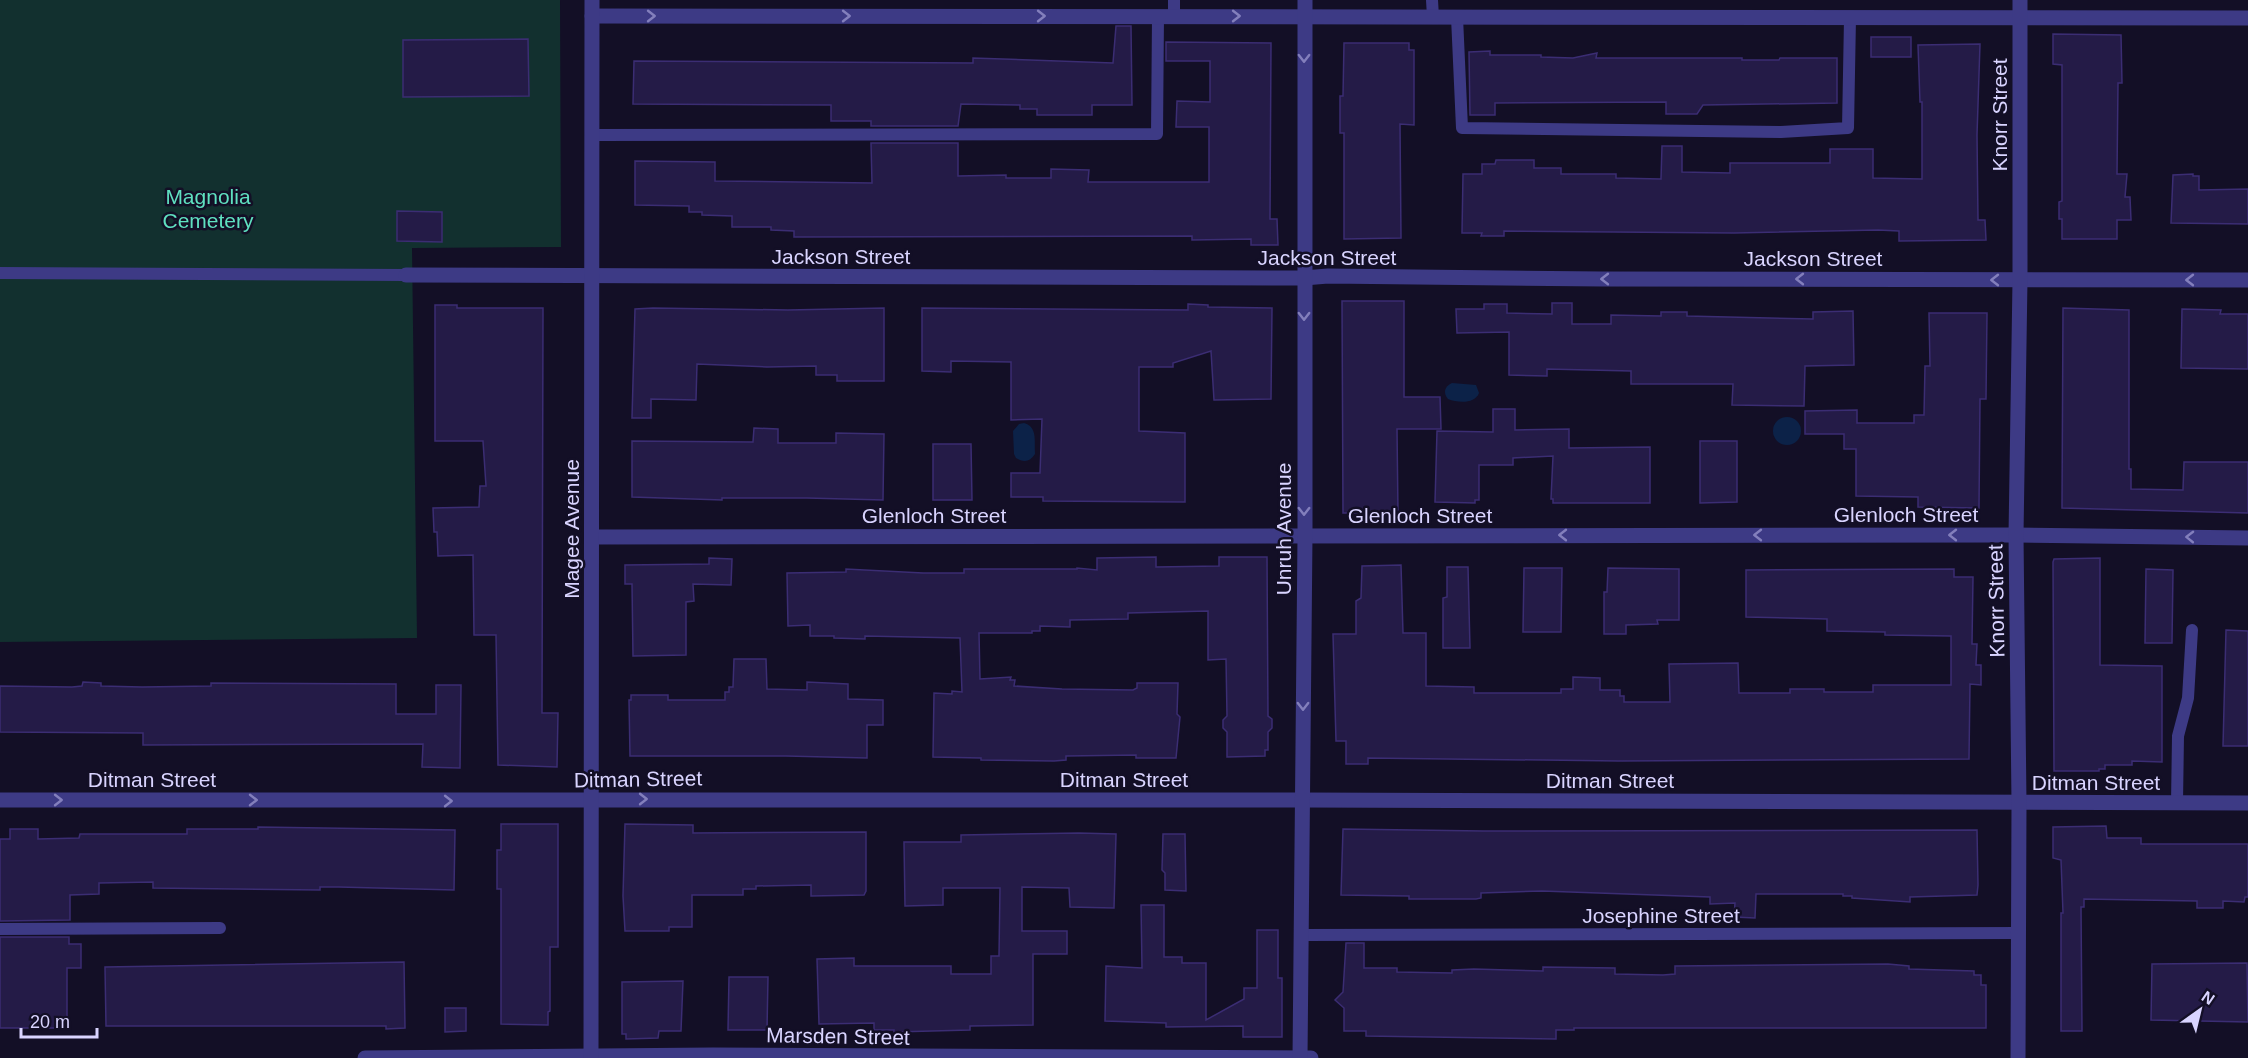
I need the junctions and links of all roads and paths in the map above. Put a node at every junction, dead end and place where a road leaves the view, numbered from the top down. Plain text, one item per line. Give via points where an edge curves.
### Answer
1 (592, 0) edge
2 (1174, 0) edge
3 (1305, 0) edge
4 (1432, 0) edge
5 (2020, 0) edge
6 (592, 16) junction
7 (1166, 16) junction
8 (1305, 16) junction
9 (1432, 17) junction
10 (1457, 17) junction
11 (1850, 18) junction
12 (2248, 18) edge
13 (2020, 19) junction
14 (592, 135) junction
15 (0, 273) edge
16 (406, 275) joint
17 (592, 277) junction
18 (1304, 278) junction
19 (2020, 280) junction
20 (2248, 280) edge
21 (2016, 535) junction
22 (1305, 536) junction
23 (592, 537) junction
24 (2248, 537) edge
25 (2192, 630) dead end
26 (0, 800) edge
27 (1303, 800) junction
28 (591, 801) junction
29 (2019, 803) junction
30 (2177, 803) junction
31 (2248, 803) edge
32 (220, 928) dead end
33 (0, 930) edge
34 (2019, 933) junction
35 (1302, 935) junction
36 (591, 1057) edge
37 (366, 1058) edge
38 (1304, 1058) edge
39 (2018, 1058) edge

1 - 6 street, Magee Avenue
2 - 7 lane
3 - 8 street, Unruh Avenue
4 - 9 lane
5 - 13 street, Knorr Street
6 -> 7 street
6 - 14 street, Magee Avenue
7 -> 8 street
7 - 14 lane via 1157,134
8 - 9 street
8 -> 18 street, Unruh Avenue
9 - 10 street
10 - 11 street
10 - 11 lane via 1462,128 1781,132 1848,129
11 - 13 street
12 - 13 street
13 - 19 street, Knorr Street
14 - 17 street, Magee Avenue
15 - 16 lane
16 - 17 street, Jackson Street
17 - 18 street, Jackson Street
17 - 23 street, Magee Avenue
19 -> 18 street, Jackson Street
18 -> 22 street, Unruh Avenue
20 -> 19 street, Jackson Street
19 - 21 street, Knorr Street
21 -> 22 street, Glenloch Street
24 -> 21 street, Glenloch Street
21 - 29 street, Knorr Street
22 - 23 street, Glenloch Street
22 -> 27 street, Unruh Avenue
23 - 28 street, Magee Avenue
25 - 30 lane via 2188,698 2178,736
26 -> 28 street, Ditman Street
28 -> 27 street, Ditman Street
27 - 29 street, Ditman Street
27 - 35 street, Unruh Avenue
28 - 36 street, Magee Avenue
29 - 30 street, Ditman Street
29 - 34 street, Knorr Street
30 - 31 street, Ditman Street
32 - 33 lane
34 - 35 lane, Josephine Street
34 - 39 street, Knorr Street
35 - 38 street, Unruh Avenue
36 - 37 street, Marsden Street
36 - 38 street, Marsden Street

